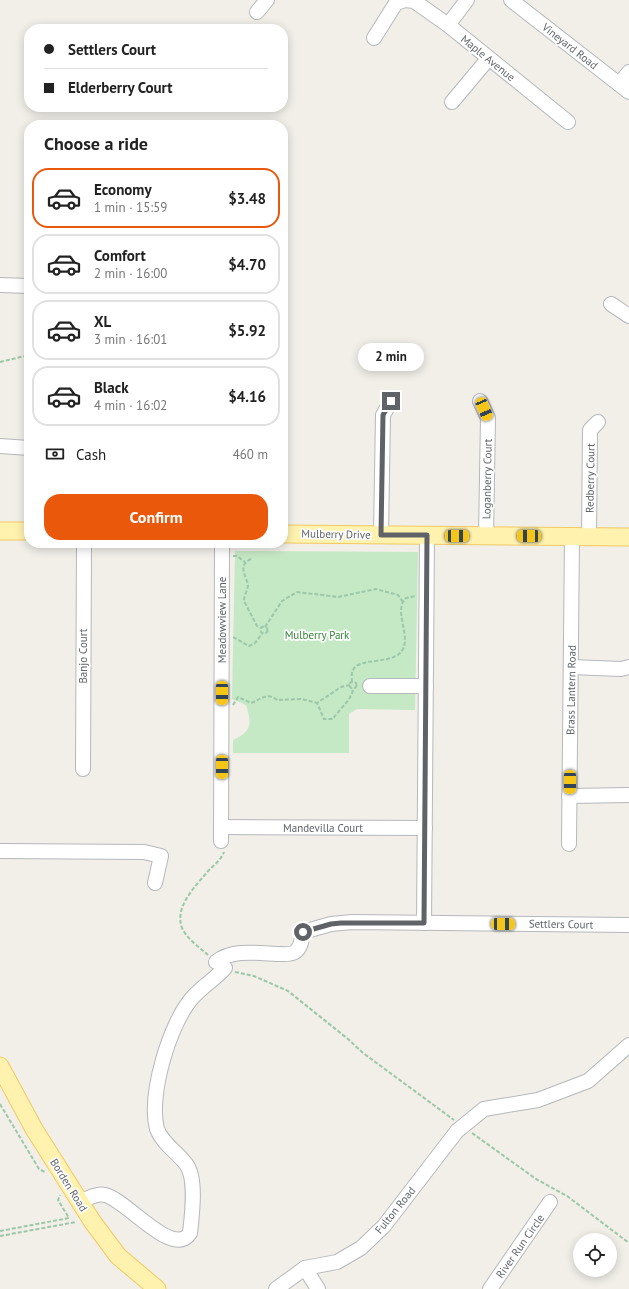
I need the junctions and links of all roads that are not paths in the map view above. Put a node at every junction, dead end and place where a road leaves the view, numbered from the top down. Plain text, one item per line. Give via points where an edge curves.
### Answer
1 (267, 0) edge
2 (405, 0) edge
3 (467, 0) edge
4 (518, 2) edge
5 (257, 12) dead end
6 (448, 25) junction
7 (374, 38) dead end
8 (488, 59) junction
9 (629, 72) edge
10 (624, 88) edge
11 (452, 102) dead end
12 (568, 122) dead end
13 (0, 285) edge
14 (24, 286) edge
15 (611, 304) dead end
16 (629, 316) edge
17 (480, 400) dead end
18 (391, 401) dead end
19 (598, 422) dead end
20 (0, 446) edge
21 (24, 448) edge
22 (0, 531) edge
23 (24, 531) edge
24 (288, 534) edge
25 (381, 535) junction
26 (427, 535) junction
27 (486, 536) junction
28 (580, 537) junction
29 (629, 537) edge
30 (84, 548) edge
31 (222, 548) edge
32 (571, 667) junction
33 (629, 667) edge
34 (370, 686) dead end
35 (426, 686) junction
36 (83, 769) dead end
37 (629, 795) edge
38 (569, 796) junction
39 (425, 828) junction
40 (223, 838) joint
41 (569, 844) dead end
42 (0, 851) edge
43 (155, 883) dead end
44 (424, 923) junction
45 (629, 925) edge
46 (629, 1046) edge
47 (0, 1066) edge
48 (79, 1202) junction
49 (550, 1202) dead end
50 (305, 1268) junction
51 (157, 1289) edge
52 (276, 1289) edge
53 (318, 1289) edge
54 (490, 1289) edge

1 - 5 street
2 - 6 street, Maple Avenue via 414,1
2 - 7 street via 396,3
3 - 6 street
4 - 10 street, Vineyard Road
6 - 8 street, Maple Avenue
8 - 11 street
8 - 12 street, Maple Avenue
9 - 10 street
13 - 14 street
15 - 16 street
17 - 27 street, Loganberry Court via 488,418
18 - 25 street via 383,415
19 - 28 street, Redberry Court via 590,430
20 - 21 street
22 - 23 main road
24 - 25 main road, Mulberry Drive
25 - 26 main road, Mulberry Drive
26 - 27 main road, Mulberry Drive
26 - 35 street
27 - 28 main road, Mulberry Drive
28 - 29 main road, Mulberry Drive
28 - 32 street, Brass Lantern Road
30 - 36 street, Banjo Court
31 - 40 street, Meadowview Lane
32 - 33 street
32 - 38 street, Brass Lantern Road
34 - 35 street
35 - 39 street
37 - 38 street
38 - 41 street, Brass Lantern Road
39 - 40 street, Mandevilla Court
39 - 44 street
42 - 43 street via 144,852 161,856
44 - 45 street, Settlers Court
44 - 48 street, Settlers Court via 331,924 303,932 300,947 296,952 231,954 192,998 180,1016 160,1068 157,1128 161,1137 187,1165 190,1174 190,1233 187,1238 170,1239 123,1204 105,1195
46 - 50 street, Fulton Road via 588,1081 538,1100 484,1109 459,1128 384,1226 361,1248 337,1262
47 - 48 main road, Borden Road via 34,1129
48 - 51 main road, Borden Road via 118,1256
49 - 54 street, River Run Circle
50 - 52 street, Fulton Road
50 - 53 street

